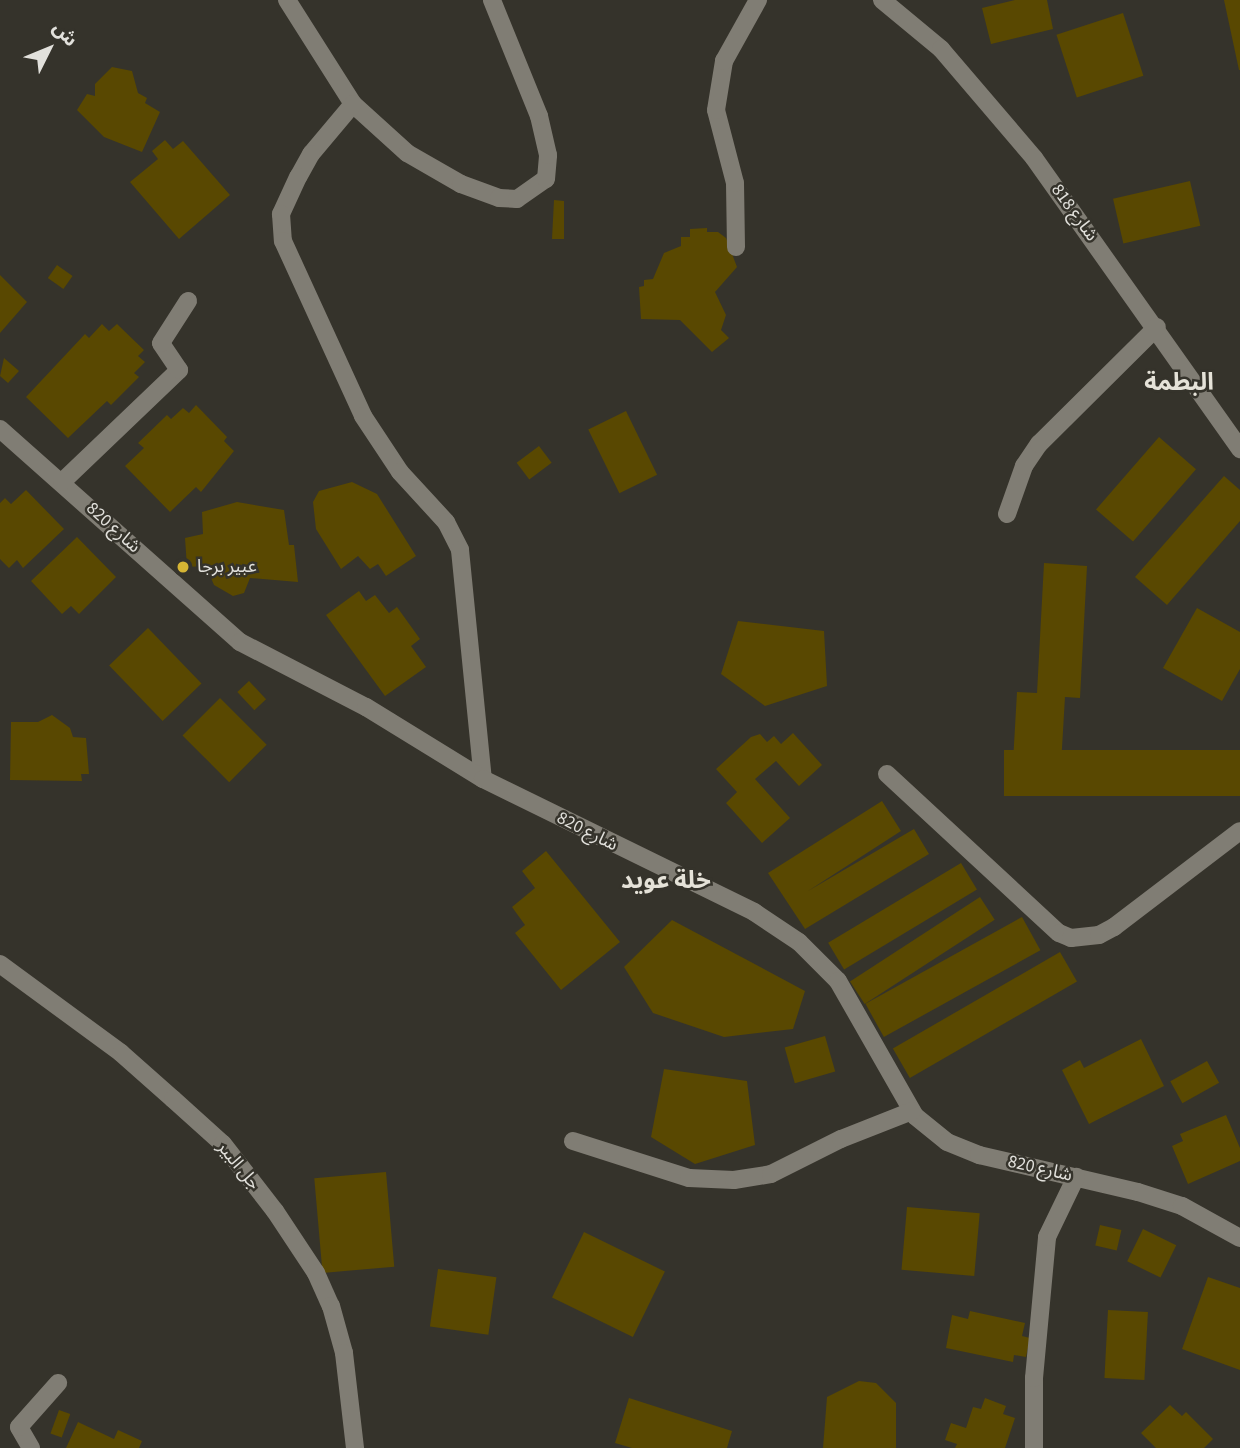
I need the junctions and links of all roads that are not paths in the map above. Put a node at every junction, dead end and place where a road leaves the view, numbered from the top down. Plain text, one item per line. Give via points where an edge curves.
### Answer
1 (286, 0) edge
2 (492, 0) edge
3 (758, 0) edge
4 (882, 0) edge
5 (353, 104) junction
6 (736, 247) dead end
7 (188, 301) dead end
8 (1157, 327) junction
9 (0, 429) edge
10 (1240, 449) edge
11 (62, 482) junction
12 (1007, 514) dead end
13 (887, 775) dead end
14 (483, 779) junction
15 (1240, 831) edge
16 (0, 964) edge
17 (912, 1111) junction
18 (573, 1141) dead end
19 (1076, 1177) junction
20 (1240, 1238) edge
21 (58, 1383) dead end
22 (31, 1448) edge
23 (355, 1448) edge
24 (1034, 1448) edge

1 - 5 street
2 - 5 street via 530,90 548,155 546,179 532,193 517,200 499,198 461,184 407,153
3 - 6 street via 724,61 716,110 735,183
4 - 8 street, شارع 818 via 941,49 978,88
5 - 14 street via 298,177 281,214 283,241 363,416 400,472 446,522 460,550
7 - 11 street via 161,343 179,370
8 - 10 street, شارع 818
8 - 12 street via 1039,444 1024,466
9 - 11 street, شارع 820
11 - 14 street, شارع 820 via 240,642 366,707
13 - 15 street via 1059,933 1071,938 1100,935 1114,927
14 - 17 street, شارع 820 via 754,912 799,942 838,981
16 - 23 street, جل البير via 121,1053 183,1108 223,1144 275,1211 316,1273 331,1306 344,1353
17 - 18 street via 771,1174 734,1180 689,1178
17 - 19 street, شارع 820 via 947,1142 968,1151
19 - 20 street, شارع 820 via 1182,1206
19 - 24 street via 1047,1237 1034,1378
21 - 22 street via 19,1427

